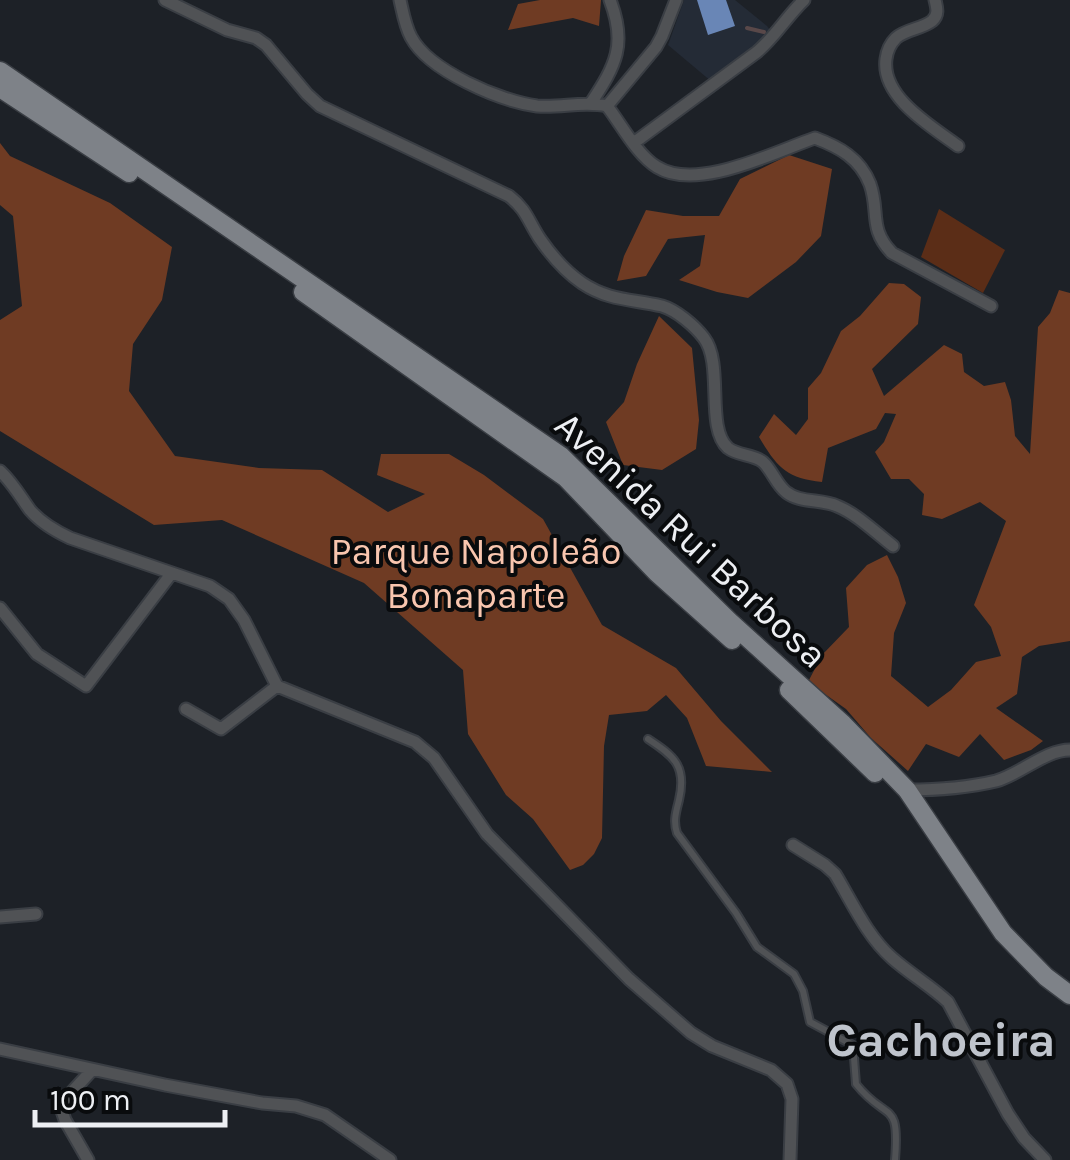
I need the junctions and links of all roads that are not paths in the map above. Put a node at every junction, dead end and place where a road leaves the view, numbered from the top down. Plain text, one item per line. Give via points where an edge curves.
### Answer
1 (165, 0) edge
2 (400, 0) edge
3 (610, 0) edge
4 (676, 0) edge
5 (804, 0) edge
6 (935, 0) edge
7 (0, 71) edge
8 (0, 88) edge
9 (591, 102) junction
10 (607, 106) junction
11 (634, 142) junction
12 (958, 146) dead end
13 (991, 306) dead end
14 (0, 471) edge
15 (893, 546) dead end
16 (171, 574) junction
17 (0, 608) edge
18 (277, 686) junction
19 (186, 709) dead end
20 (648, 738) dead end
21 (1070, 750) edge
22 (907, 790) junction
23 (794, 845) dead end
24 (36, 914) dead end
25 (0, 917) edge
26 (1070, 995) edge
27 (1070, 1006) edge
28 (0, 1049) edge
29 (92, 1070) junction
30 (88, 1160) edge
31 (390, 1160) edge
32 (790, 1160) edge
33 (895, 1160) edge
34 (1045, 1160) edge

1 - 15 street via 256,38 320,106 508,196 580,282 609,297 666,307 699,331 712,356 718,429 726,447 760,460 785,492 844,509
2 - 9 street via 418,48 482,90 542,106
3 - 9 street via 620,42
4 - 10 street via 656,47
5 - 11 street via 770,42
6 - 12 street via 938,11 930,23 891,44 886,70 909,109
7 - 22 main road, Avenida Rui Barbosa via 561,456
8 - 27 main road, Avenida Rui Barbosa via 566,478 657,573 877,775 907,807 994,938
9 - 10 street
10 - 11 street
11 - 13 street via 659,168 680,174 732,168 815,138 840,148 870,186 881,242
14 - 16 street via 51,529
16 - 17 street via 86,686 38,654
16 - 18 street via 229,599
18 - 19 street via 220,728
18 - 32 street via 415,742 434,758 487,834 629,979 692,1033 787,1084
20 - 33 lane via 671,754 681,775 677,833 757,946 794,974 810,1022 853,1045 856,1084 896,1122
21 - 22 street via 995,781
22 - 26 main road, Avenida Rui Barbosa via 1004,933
23 - 34 street via 835,874 878,944 948,1002 1008,1114
24 - 25 street
28 - 29 street
29 - 30 street via 60,1105
29 - 31 street via 296,1106 325,1115

